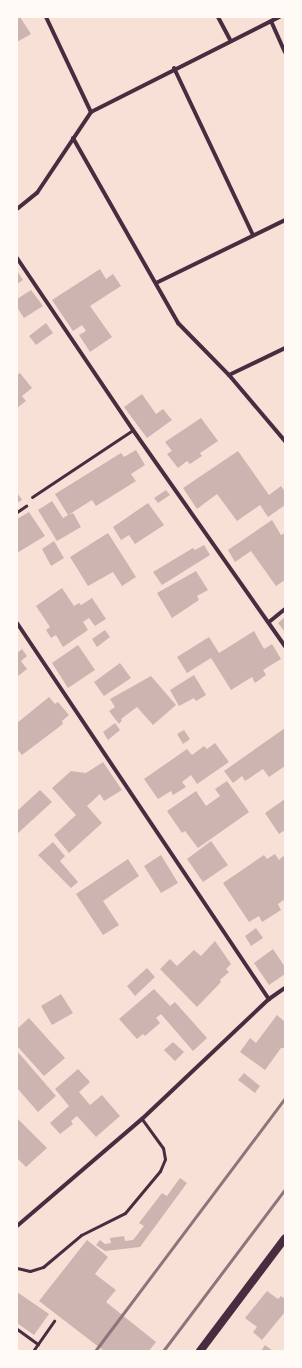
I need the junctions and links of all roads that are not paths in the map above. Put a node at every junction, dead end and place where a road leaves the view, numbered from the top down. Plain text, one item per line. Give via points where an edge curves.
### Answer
1 (46, 17) edge
2 (218, 17) edge
3 (279, 17) edge
4 (271, 21) junction
5 (230, 40) junction
6 (285, 52) edge
7 (174, 68) junction
8 (91, 112) junction
9 (73, 138) junction
10 (17, 209) edge
11 (285, 220) edge
12 (253, 235) junction
13 (17, 258) edge
14 (156, 283) junction
15 (285, 348) edge
16 (229, 375) junction
17 (133, 430) junction
18 (285, 441) edge
19 (32, 498) dead end
20 (285, 609) edge
21 (269, 622) junction
22 (17, 623) edge
23 (285, 646) edge
24 (285, 988) edge
25 (269, 999) junction
26 (142, 1119) junction
27 (17, 1226) edge
28 (285, 1238) edge
29 (17, 1268) edge
30 (54, 1321) dead end
31 (17, 1329) edge
32 (38, 1344) junction
33 (33, 1351) edge
34 (200, 1351) edge

1 - 8 street
2 - 5 street
3 - 4 street
4 - 5 street
4 - 6 street
5 - 7 street
7 - 8 street
7 - 12 street
8 - 9 street
9 - 10 street via 37,193
9 - 14 street
11 - 12 street
12 - 14 street
13 - 17 street
14 - 16 street via 178,323
15 - 16 street
16 - 18 street
17 - 19 lane
17 - 21 street
20 - 21 street
21 - 23 street
22 - 25 street
24 - 25 street
25 - 26 street
26 - 27 street
26 - 29 lane via 163,1148 166,1159 160,1171 126,1213 81,1235 43,1267 30,1271
28 - 34 main road
30 - 32 lane
31 - 32 lane
32 - 33 lane

